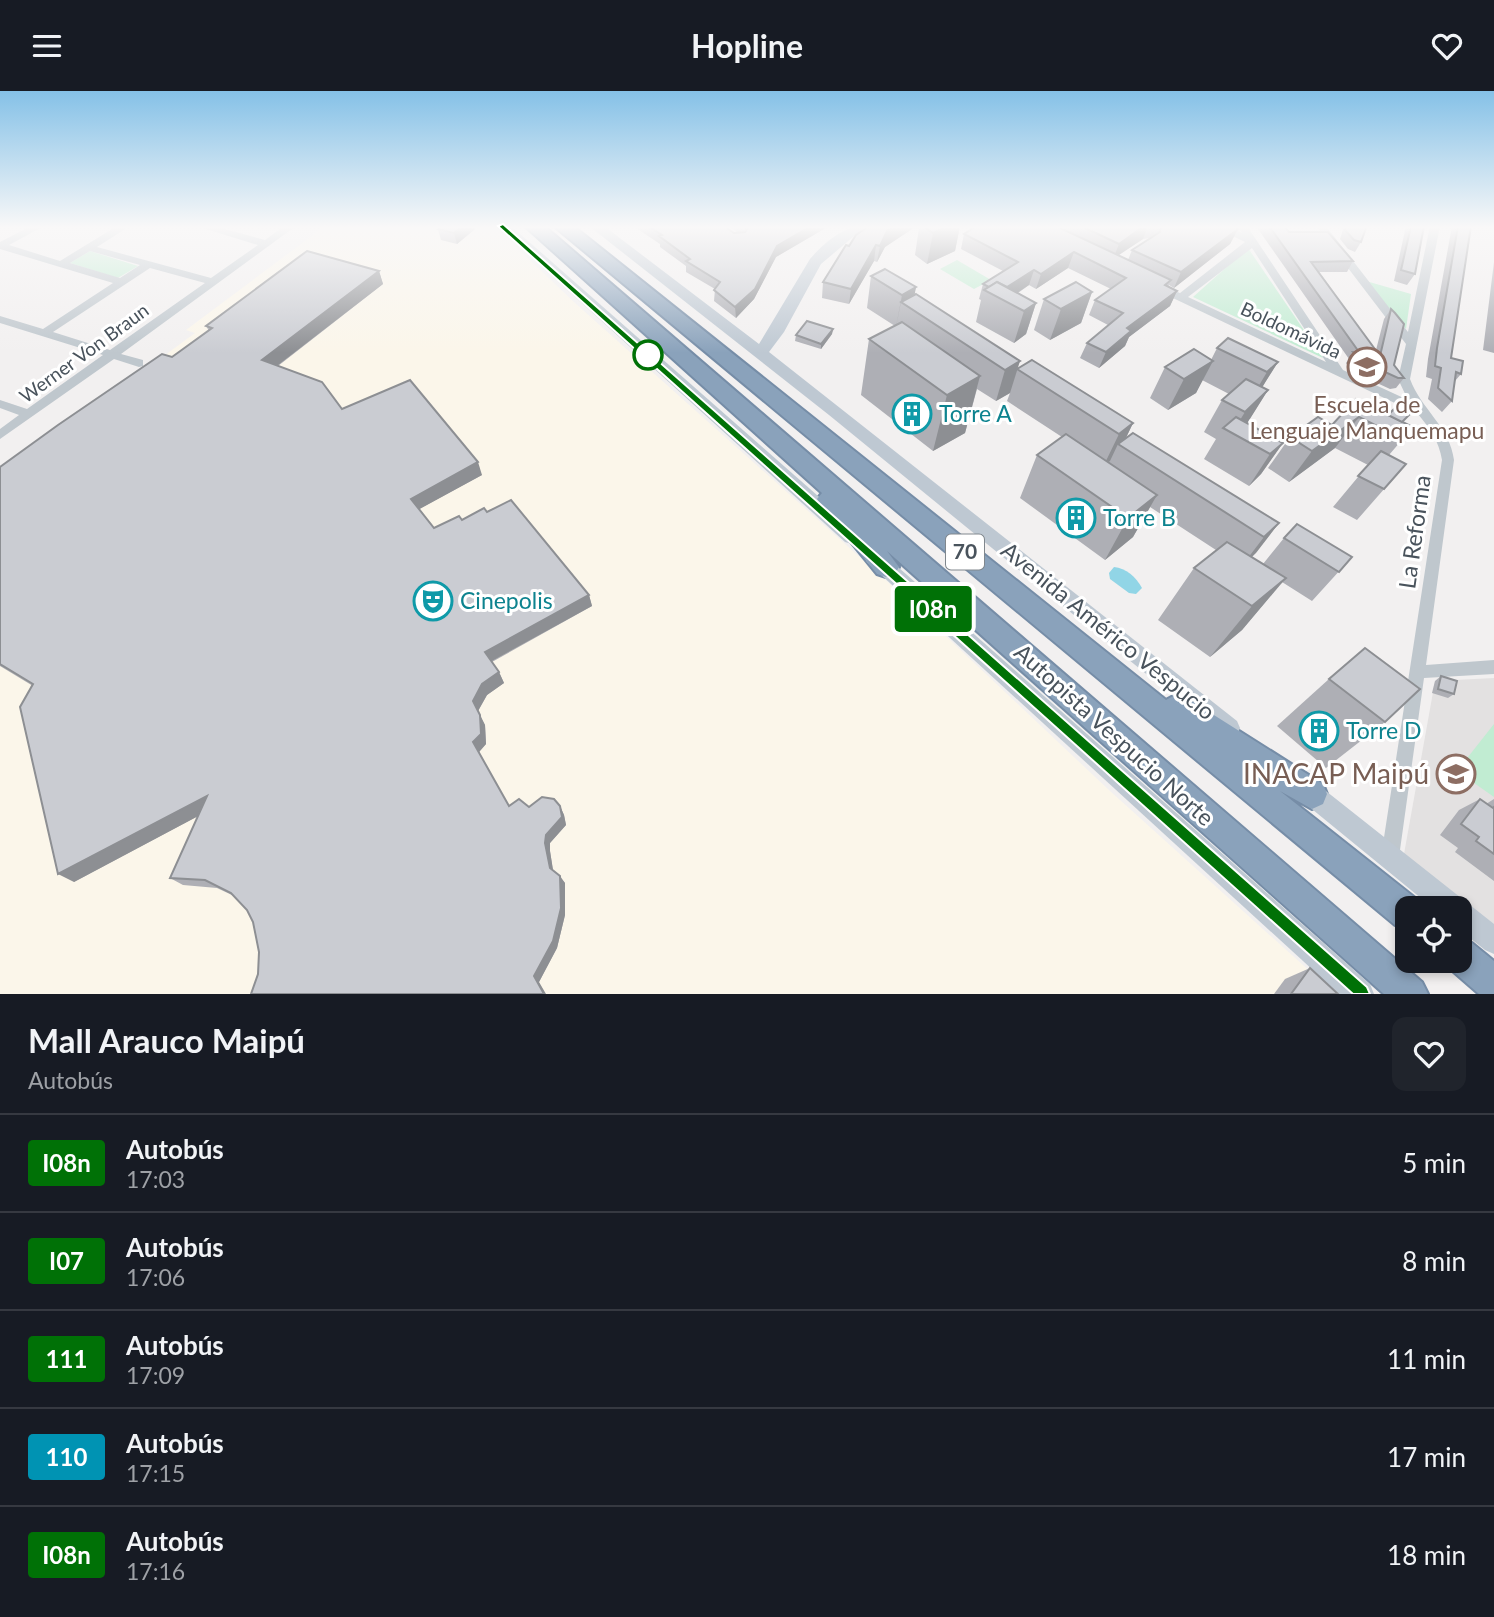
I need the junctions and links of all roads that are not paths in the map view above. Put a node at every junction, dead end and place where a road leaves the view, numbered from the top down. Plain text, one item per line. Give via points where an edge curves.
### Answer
1 (76, 268) edge
2 (143, 268) edge
3 (164, 268) edge
4 (233, 268) edge
5 (550, 268) edge
6 (582, 268) edge
7 (613, 268) edge
8 (630, 268) edge
9 (648, 268) edge
10 (812, 268) edge
11 (1219, 268) edge
12 (1269, 268) edge
13 (1353, 268) edge
14 (1426, 268) edge
15 (122, 282) junction
16 (213, 282) junction
17 (1153, 285) edge
18 (1180, 298) junction
19 (668, 314) junction
20 (0, 319) edge
21 (44, 333) junction
22 (1411, 343) junction
23 (759, 354) junction
24 (113, 355) junction
25 (139, 363) dead end
26 (1340, 373) junction
27 (0, 404) edge
28 (1423, 412) junction
29 (29, 414) junction
30 (0, 435) edge
31 (782, 442) junction
32 (886, 567) junction
33 (1106, 666) junction
34 (1494, 667) edge
35 (1417, 672) junction
36 (1312, 794) junction
37 (1390, 857) junction
38 (1439, 896) edge
39 (1395, 903) edge
40 (1472, 923) edge
41 (1494, 941) edge
42 (1472, 965) edge
43 (1494, 984) edge
44 (1360, 994) edge
45 (1410, 994) edge

1 - 15 street
2 - 15 street
3 - 16 street
4 - 16 street, Werner Von Braun
5 - 32 main road
6 - 31 highway, Autopista Vespucio Norte / 70
7 - 19 highway, Autopista Vespucio Norte / 70
8 - 19 highway
9 - 23 main road, Avenida Américo Vespucio
10 - 23 main road
11 - 18 street
12 - 26 street
13 - 22 street
14 - 22 street, La Reforma
15 - 21 street
16 - 24 street, Werner Von Braun
17 - 18 street, Boldomávida
18 - 26 street, Boldomávida
19 - 33 highway, Autopista Vespucio Norte / 70
20 - 21 street
21 - 24 street
22 - 28 street, La Reforma via 1404,379
23 - 36 main road, Avenida Américo Vespucio
24 - 25 street
24 - 29 street, Werner Von Braun
26 - 28 street, Boldomávida
27 - 29 street
28 - 35 street, La Reforma via 1443,438 1448,460
29 - 30 street, Werner Von Braun
31 - 32 highway
31 - 45 highway, Autopista Vespucio Norte / 70
32 - 44 main road
33 - 36 highway
33 - 39 highway, Autopista Vespucio Norte / 70
34 - 35 street
35 - 37 street, La Reforma
36 - 37 main road, Avenida Américo Vespucio
37 - 38 main road, Avenida Américo Vespucio
40 - 41 main road
42 - 43 highway

